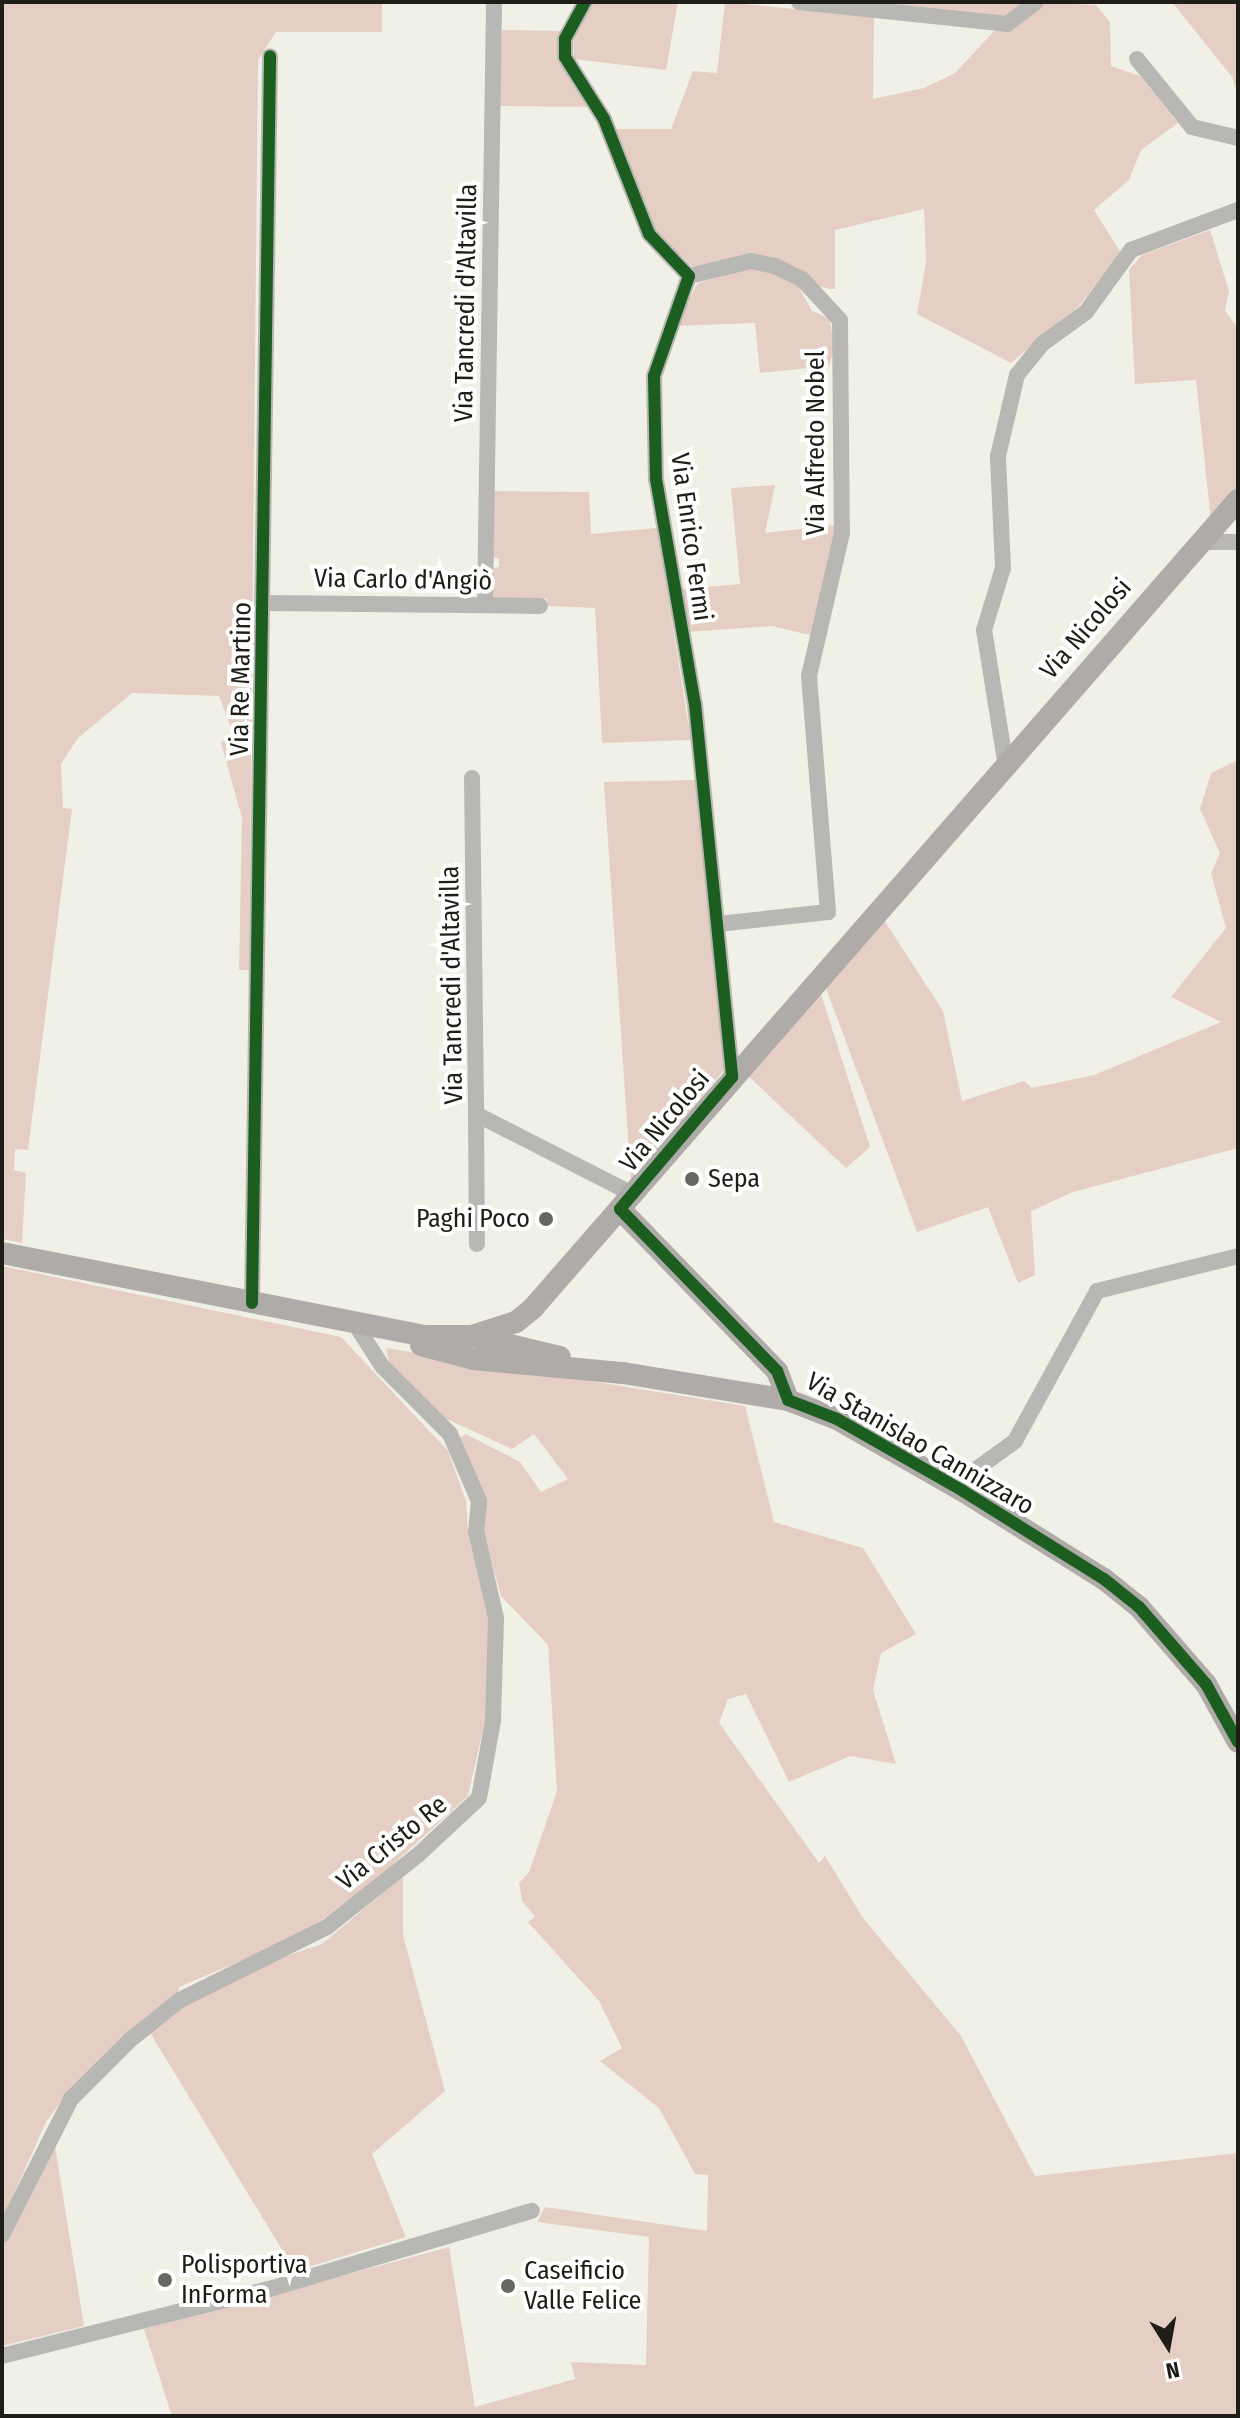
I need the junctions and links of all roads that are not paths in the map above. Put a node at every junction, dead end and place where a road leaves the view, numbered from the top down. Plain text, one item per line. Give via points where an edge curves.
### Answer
1 (494, 2) edge
2 (585, 2) edge
3 (799, 2) edge
4 (1036, 2) edge
5 (270, 56) dead end
6 (1137, 59) dead end
7 (1238, 138) edge
8 (1238, 210) edge
9 (689, 276) junction
10 (1238, 500) edge
11 (1199, 542) junction
12 (1238, 542) edge
13 (265, 603) junction
14 (485, 605) junction
15 (540, 606) dead end
16 (1006, 767) junction
17 (472, 778) dead end
18 (718, 924) junction
19 (732, 1077) junction
20 (476, 1114) junction
21 (626, 1201) junction
22 (477, 1244) dead end
23 (2, 1253) edge
24 (1238, 1256) edge
25 (252, 1303) junction
26 (355, 1324) junction
27 (472, 1336) junction
28 (623, 1373) junction
29 (788, 1400) junction
30 (963, 1491) junction
31 (1238, 1742) edge
32 (532, 2211) dead end
33 (2, 2235) edge
34 (2, 2356) edge

1 - 14 street, Via Tancredi d'Altavilla
2 - 9 street via 565,39 565,57 604,119 649,234
3 - 4 street via 1007,24
5 - 13 street, Via Re Martino
6 - 7 street via 1192,127
8 - 16 street via 1131,250 1086,312 1042,344 1017,375 998,456 1003,568 984,630
9 - 18 street, Via Enrico Fermi via 654,376 656,479 695,704
9 - 18 street, Via Alfredo Nobel via 751,261 775,266 802,279 840,320 842,533 809,676 828,912
10 - 11 main road, Via Nicolosi
11 - 12 street
11 - 16 main road, Via Nicolosi
13 - 14 street, Via Carlo d'Angiò
13 - 25 street, Via Re Martino
14 - 15 street, Via Carlo d'Angiò
16 - 19 main road, Via Nicolosi
17 - 20 street, Via Tancredi d'Altavilla
18 - 19 street, Via Enrico Fermi
19 - 21 main road, Via Nicolosi
20 - 21 street, Via Tancredi d'Altavilla
20 - 22 street
21 - 27 main road, Via Nicolosi via 533,1308 516,1322
21 - 29 main road, Via Stanislao Cannizzaro via 777,1371
23 - 25 main road
24 - 30 street via 1097,1291 1015,1441 978,1468
25 - 26 main road
26 - 27 main road via 426,1336
26 - 28 main road via 474,1359
26 - 33 street, Via Cristo Re via 382,1366 450,1434 479,1501 476,1531 496,1618 493,1721 479,1798 327,1927 180,2000 130,2040 71,2099
27 - 28 main road
28 - 29 main road
29 - 30 main road, Via Stanislao Cannizzaro via 837,1419
30 - 31 main road, Via Stanislao Cannizzaro via 1104,1579 1139,1607 1206,1684
32 - 34 street via 273,2288

